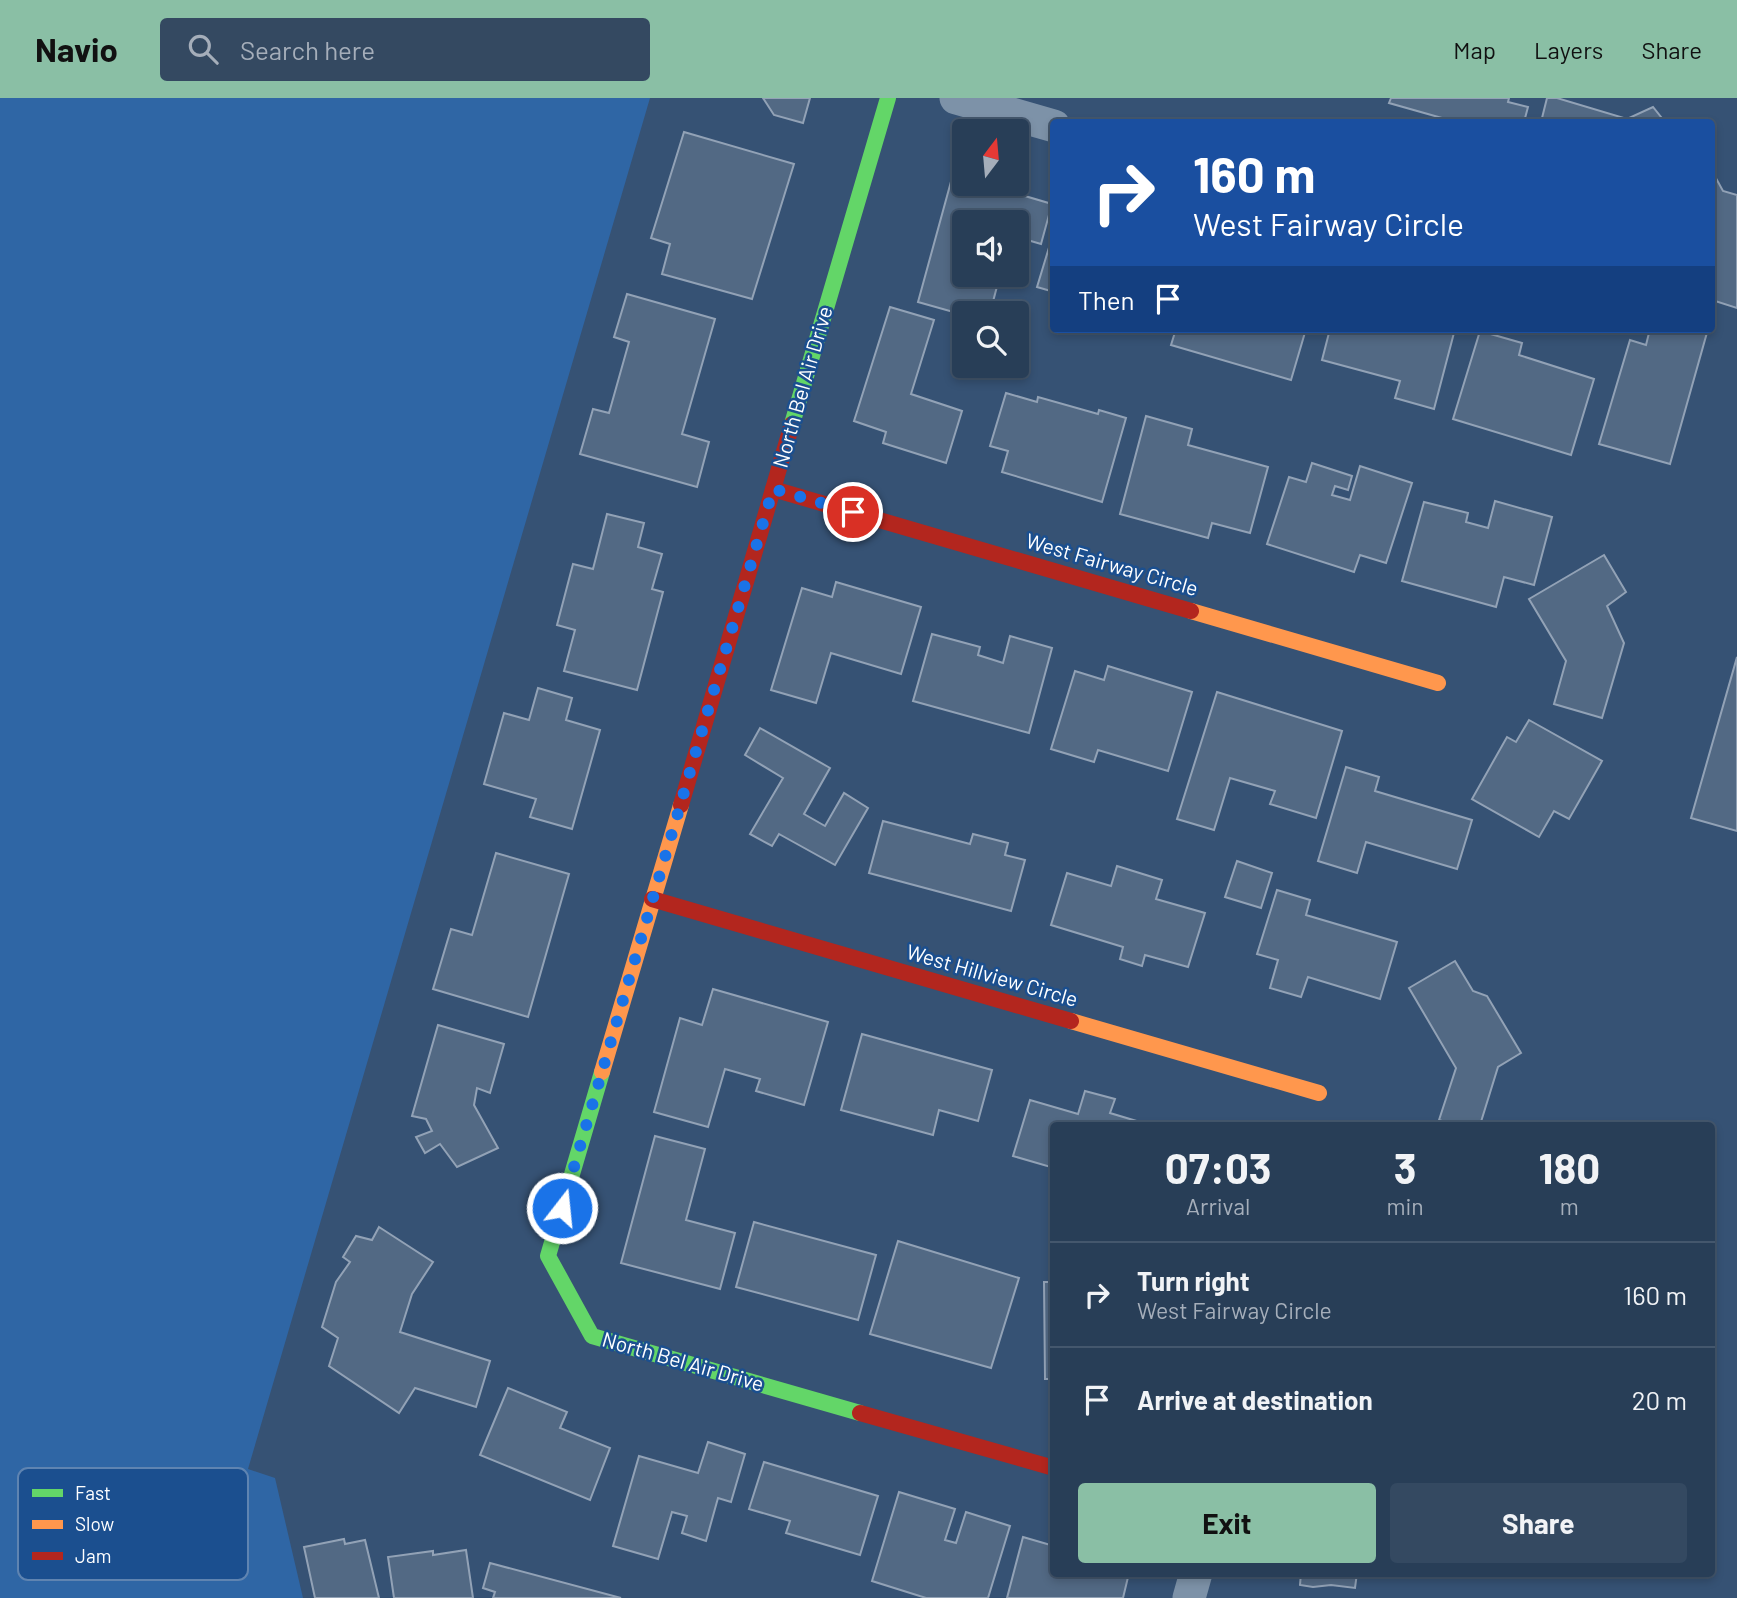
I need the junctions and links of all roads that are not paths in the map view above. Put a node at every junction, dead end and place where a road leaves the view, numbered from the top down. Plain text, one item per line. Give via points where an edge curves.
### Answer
1 (888, 98) edge
2 (956, 98) edge
3 (1050, 125) edge
4 (773, 489) junction
5 (1438, 683) dead end
6 (652, 899) junction
7 (1319, 1093) dead end
8 (1050, 1467) edge
9 (1195, 1577) edge
10 (1189, 1598) edge

1 - 4 street, North Bel Air Drive
2 - 3 street
4 - 5 street, West Fairway Circle
4 - 6 street, North Bel Air Drive
6 - 7 street, West Hillview Circle
6 - 8 street, North Bel Air Drive via 548,1256 592,1336
9 - 10 street

